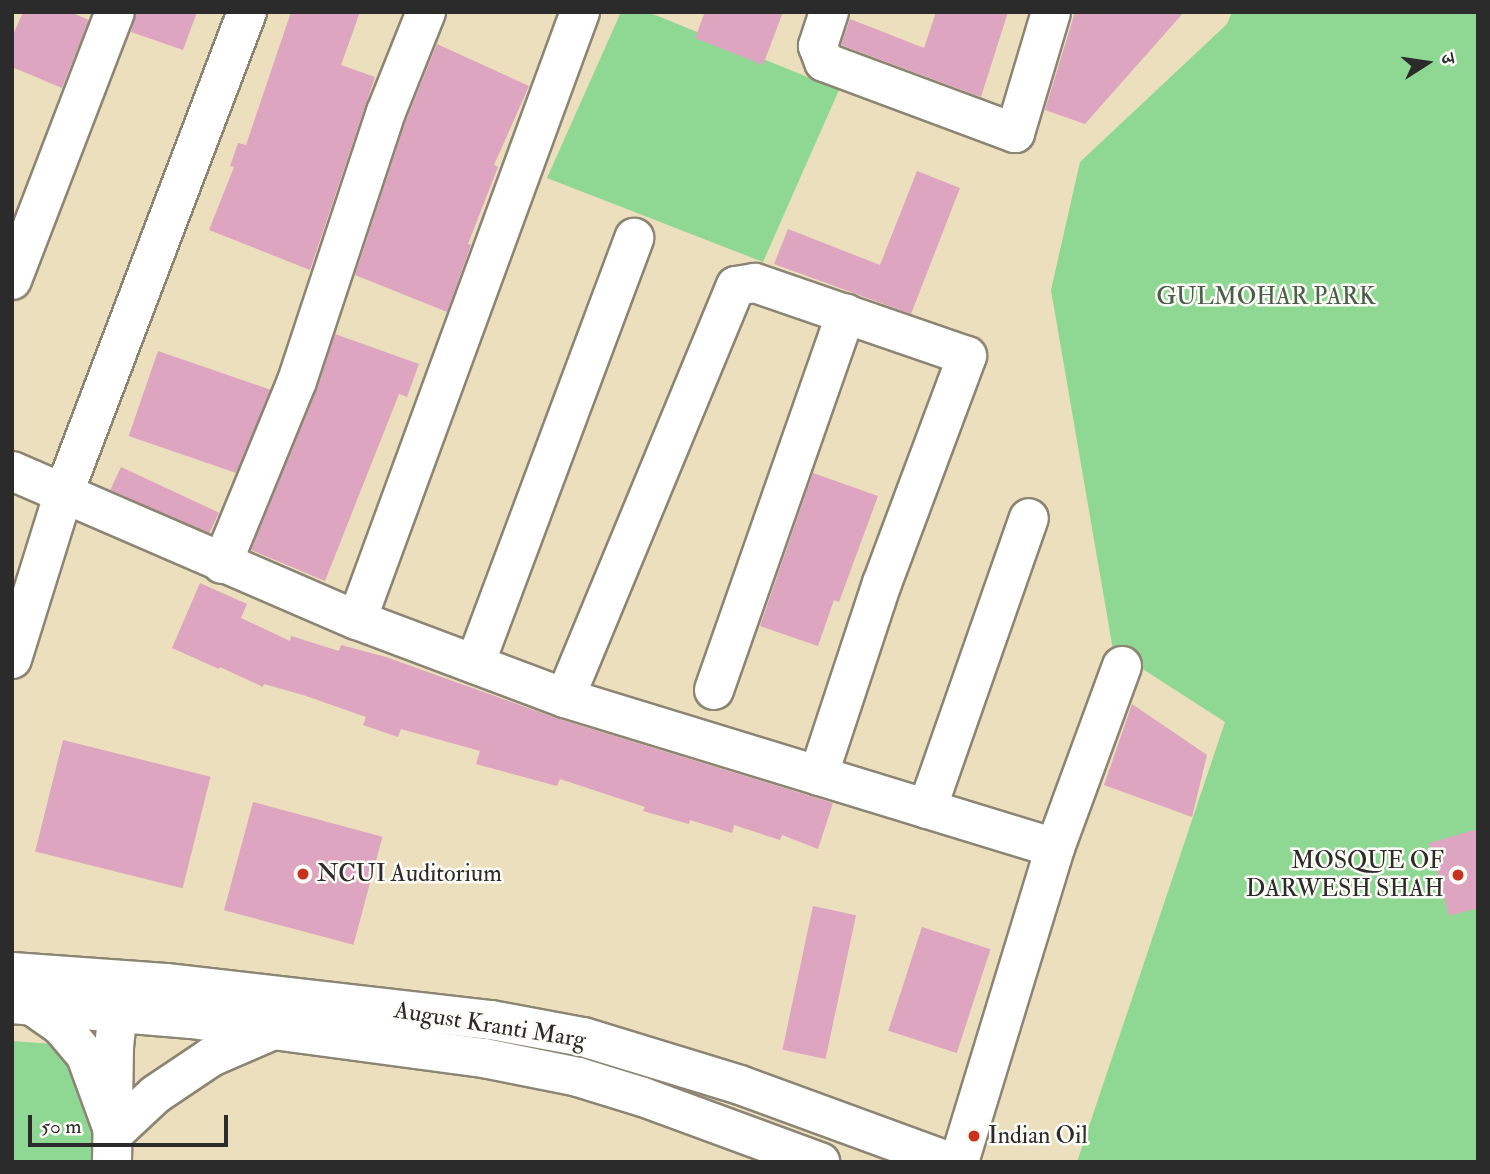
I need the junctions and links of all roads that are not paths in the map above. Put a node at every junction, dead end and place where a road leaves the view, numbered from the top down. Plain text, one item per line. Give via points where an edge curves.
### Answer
1 (115, 12) edge
2 (247, 12) edge
3 (425, 12) edge
4 (580, 12) edge
5 (828, 12) edge
6 (1051, 12) edge
7 (634, 238) dead end
8 (12, 280) edge
9 (846, 313) junction
10 (12, 471) edge
11 (63, 495) junction
12 (1030, 518) dead end
13 (222, 564) junction
14 (357, 620) junction
15 (12, 659) edge
16 (475, 664) junction
17 (1122, 666) dead end
18 (714, 690) dead end
19 (565, 698) junction
20 (818, 776) junction
21 (927, 809) junction
22 (1055, 848) junction
23 (12, 972) edge
24 (119, 996) junction
25 (22, 1004) edge
26 (276, 1029) junction
27 (113, 1147) edge
28 (820, 1162) edge
29 (950, 1162) edge
30 (958, 1162) edge

1 - 8 street
2 - 11 street
3 - 13 street via 297,381
4 - 14 street
5 - 6 street via 818,46 824,62 1015,132
7 - 16 street
9 - 18 street
9 - 19 street via 755,283 736,286
9 - 20 street via 967,356 882,583
10 - 11 street
11 - 13 street
11 - 15 street
12 - 21 street
13 - 14 street
14 - 16 street
16 - 19 street
17 - 22 street
19 - 20 street
20 - 21 street
21 - 22 street
22 - 30 street
23 - 24 street, August Kranti Marg
24 - 25 street, August Kranti Marg
24 - 26 street, August Kranti Marg
24 - 27 street
24 - 29 street, August Kranti Marg via 491,1020 583,1037 740,1085
25 - 27 street via 62,1027 86,1056
26 - 27 street via 211,1056 156,1094
26 - 28 street, August Kranti Marg via 484,1058 578,1077

